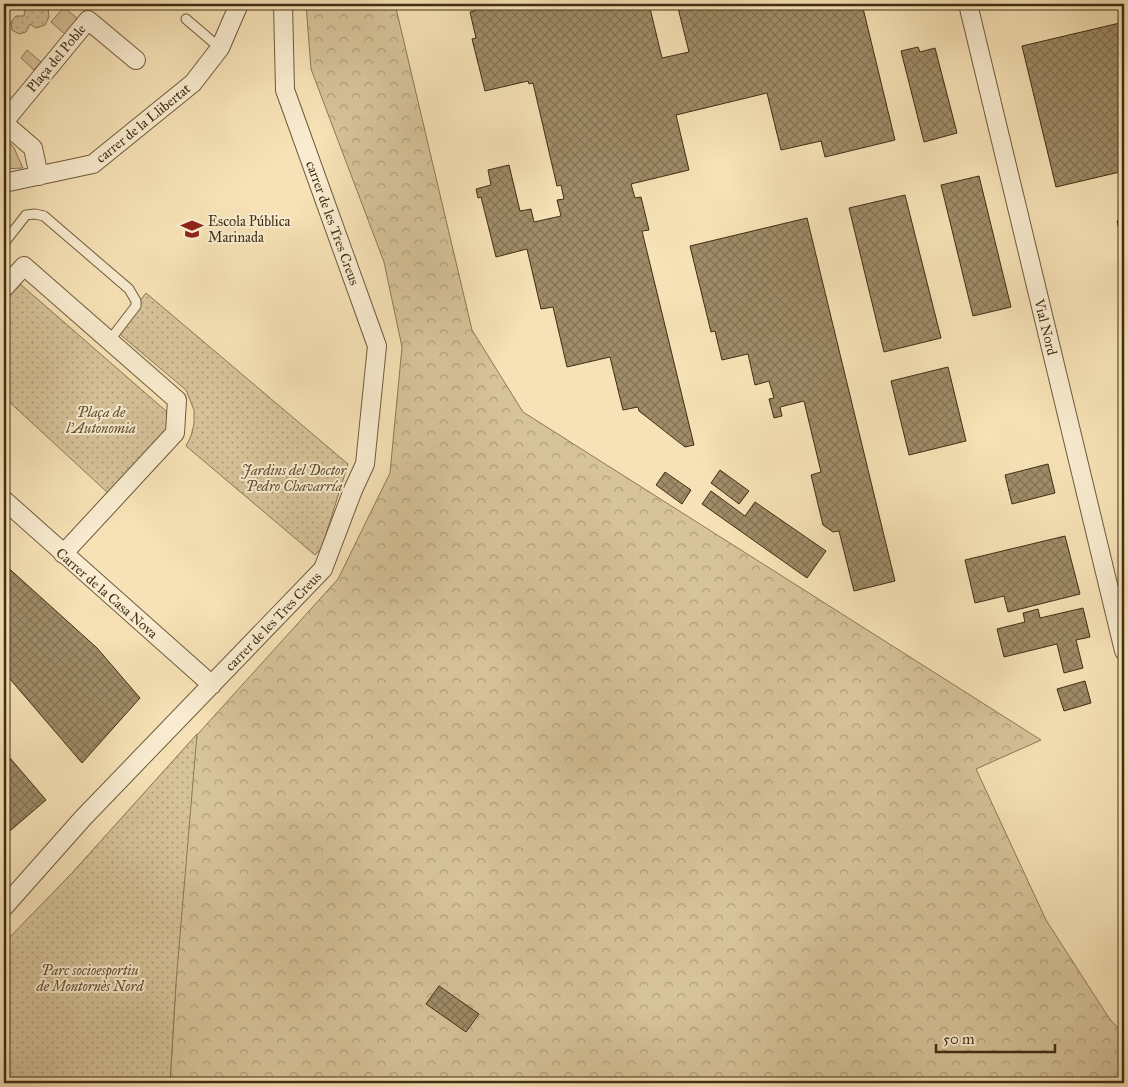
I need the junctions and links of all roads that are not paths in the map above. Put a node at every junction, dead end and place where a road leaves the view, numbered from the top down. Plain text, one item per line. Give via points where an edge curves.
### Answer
1 (239, 4) edge
2 (283, 4) edge
3 (968, 4) edge
4 (186, 19) dead end
5 (220, 48) junction
6 (136, 60) dead end
7 (4, 122) edge
8 (40, 176) junction
9 (4, 183) edge
10 (4, 242) edge
11 (4, 288) edge
12 (109, 340) junction
13 (4, 500) edge
14 (63, 554) junction
15 (1124, 651) edge
16 (212, 685) junction
17 (4, 907) edge

1 - 5 street, carrer de la Llibertat
2 - 16 street, carrer de les Tres Creus via 284,90 377,346 365,464 323,570
3 - 15 street, Vial Nord
4 - 5 lane
5 - 8 street, carrer de la Llibertat via 193,83 93,164
6 - 7 street, Plaça del Poble via 88,20
7 - 8 street, Plaça del Poble via 33,148
8 - 9 street, carrer de la Llibertat
10 - 12 lane via 26,215 44,216 130,289 136,306
11 - 12 street via 24,266
12 - 14 street via 177,400 175,433
13 - 14 street, Carrer de la Casa Nova
14 - 16 street, Carrer de la Casa Nova
16 - 17 street, carrer de les Tres Creus

